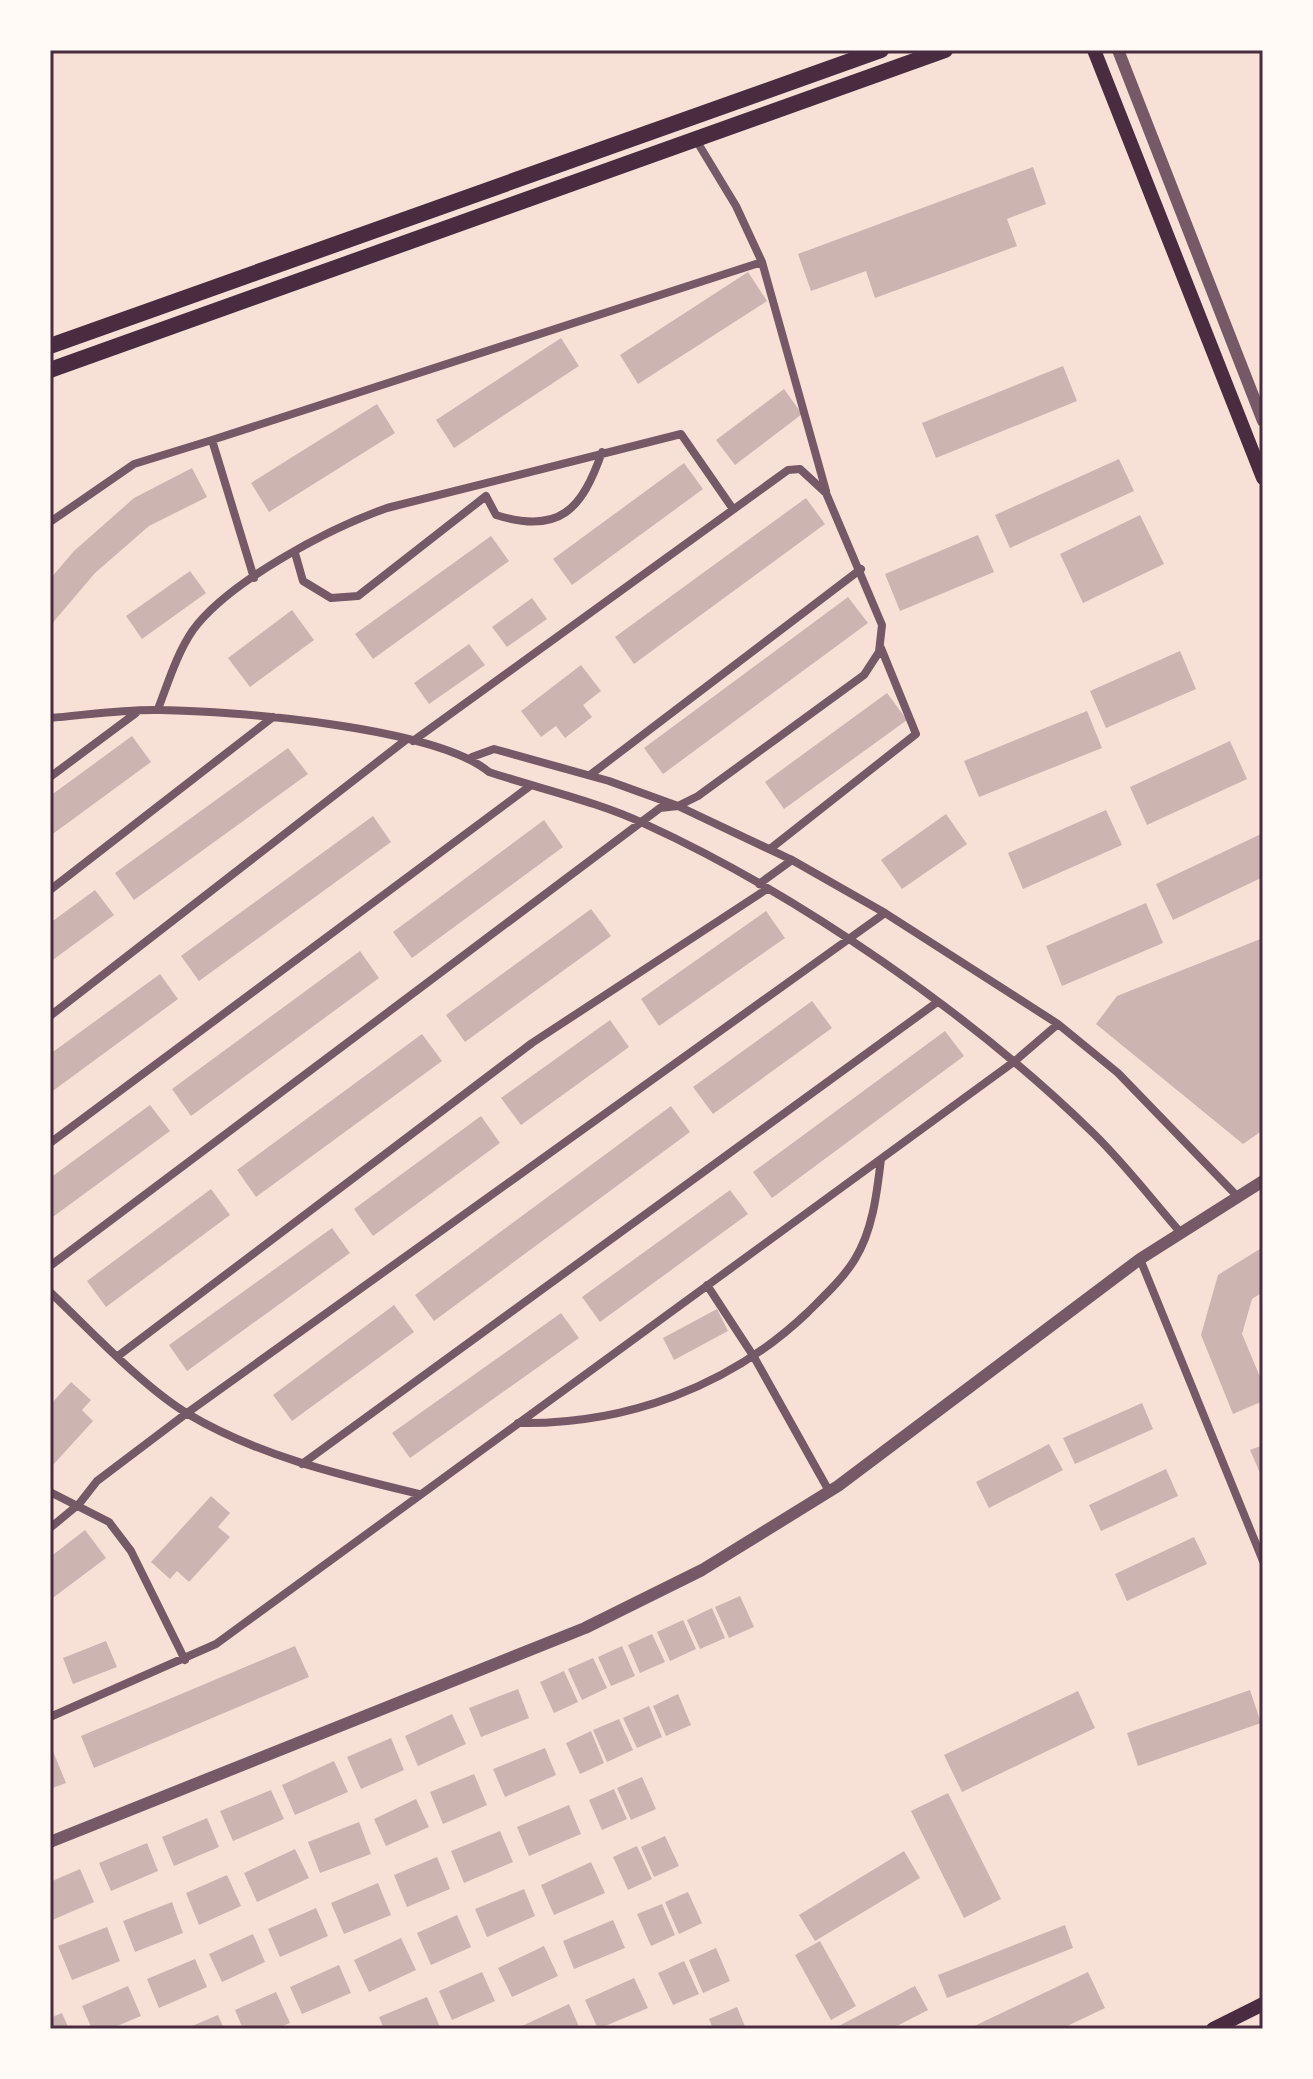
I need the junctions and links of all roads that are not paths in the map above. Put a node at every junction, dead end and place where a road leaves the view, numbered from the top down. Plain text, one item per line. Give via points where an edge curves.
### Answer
1 (881, 50) edge
2 (945, 50) edge
3 (1094, 50) edge
4 (1118, 50) edge
5 (696, 140) junction
6 (762, 262) junction
7 (50, 346) edge
8 (50, 370) edge
9 (1263, 421) edge
10 (212, 440) junction
11 (602, 452) junction
12 (1263, 478) edge
13 (826, 493) junction
14 (733, 509) junction
15 (50, 522) edge
16 (295, 553) junction
17 (861, 569) junction
18 (254, 578) junction
19 (880, 646) junction
20 (158, 709) junction
21 (138, 711) junction
22 (273, 717) junction
23 (50, 718) edge
24 (410, 740) junction
25 (472, 757) junction
26 (590, 775) junction
27 (50, 777) edge
28 (530, 786) junction
29 (678, 806) junction
30 (643, 823) junction
31 (770, 849) junction
32 (792, 860) junction
33 (763, 886) junction
34 (50, 890) edge
35 (885, 913) junction
36 (848, 941) junction
37 (936, 1003) junction
38 (50, 1016) edge
39 (1058, 1024) junction
40 (1015, 1061) junction
41 (50, 1143) edge
42 (881, 1159) junction
43 (1263, 1181) edge
44 (1238, 1197) junction
45 (1181, 1233) junction
46 (1140, 1259) junction
47 (50, 1266) edge
48 (707, 1285) junction
49 (50, 1292) edge
50 (118, 1356) junction
51 (754, 1357) junction
52 (187, 1413) junction
53 (518, 1423) junction
54 (302, 1464) junction
55 (829, 1491) junction
56 (50, 1492) edge
57 (419, 1494) junction
58 (79, 1504) junction
59 (50, 1528) edge
60 (1263, 1561) edge
61 (185, 1660) junction
62 (50, 1717) edge
63 (50, 1842) edge
64 (1263, 2004) edge
65 (1213, 2029) edge

1 - 7 main road
2 - 5 main road
3 - 12 main road
4 - 9 street
5 - 6 street
5 - 8 main road
6 - 10 street
6 - 13 street
10 - 15 street via 134,464
10 - 18 street
11 - 14 street via 681,434
11 - 16 street via 387,508 347,522
11 - 16 street via 590,487 569,510 544,523 515,521 496,515 486,496 358,596 331,598 303,581
13 - 14 street via 800,469 788,470
13 - 17 street
14 - 24 street via 524,664
16 - 18 street
17 - 19 street via 882,625
17 - 26 street
18 - 20 street via 193,630
19 - 29 street via 864,675
19 - 31 street via 916,734
20 - 21 street
20 - 22 street
21 - 23 street
21 - 27 street
22 - 24 street
22 - 34 street
24 - 25 street
24 - 38 street
25 - 26 street via 494,749
25 - 28 street via 489,772
26 - 29 street
28 - 30 street
28 - 41 street
29 - 30 street via 660,808
29 - 31 street
30 - 33 street
30 - 47 street
31 - 32 street
32 - 33 street
32 - 35 street
33 - 36 street
33 - 50 street via 532,1043
35 - 36 street
35 - 39 street
36 - 37 street
36 - 52 street
37 - 40 street
37 - 54 street
39 - 40 street
39 - 44 street via 1130,1082
40 - 42 street
40 - 45 street via 1095,1135
42 - 48 street
42 - 51 street via 877,1195 856,1259 825,1296
43 - 44 street
44 - 45 street
45 - 46 street
46 - 55 street
46 - 60 street
48 - 51 street
48 - 53 street
49 - 50 street
50 - 52 street
51 - 53 street via 639,1409 562,1422
51 - 55 street
52 - 54 street
52 - 58 street via 97,1481
53 - 57 street
54 - 57 street
55 - 63 street via 702,1570 585,1628
56 - 58 street
57 - 61 street via 216,1644
58 - 59 street
58 - 61 street via 109,1522 131,1551
61 - 62 street
64 - 65 main road

